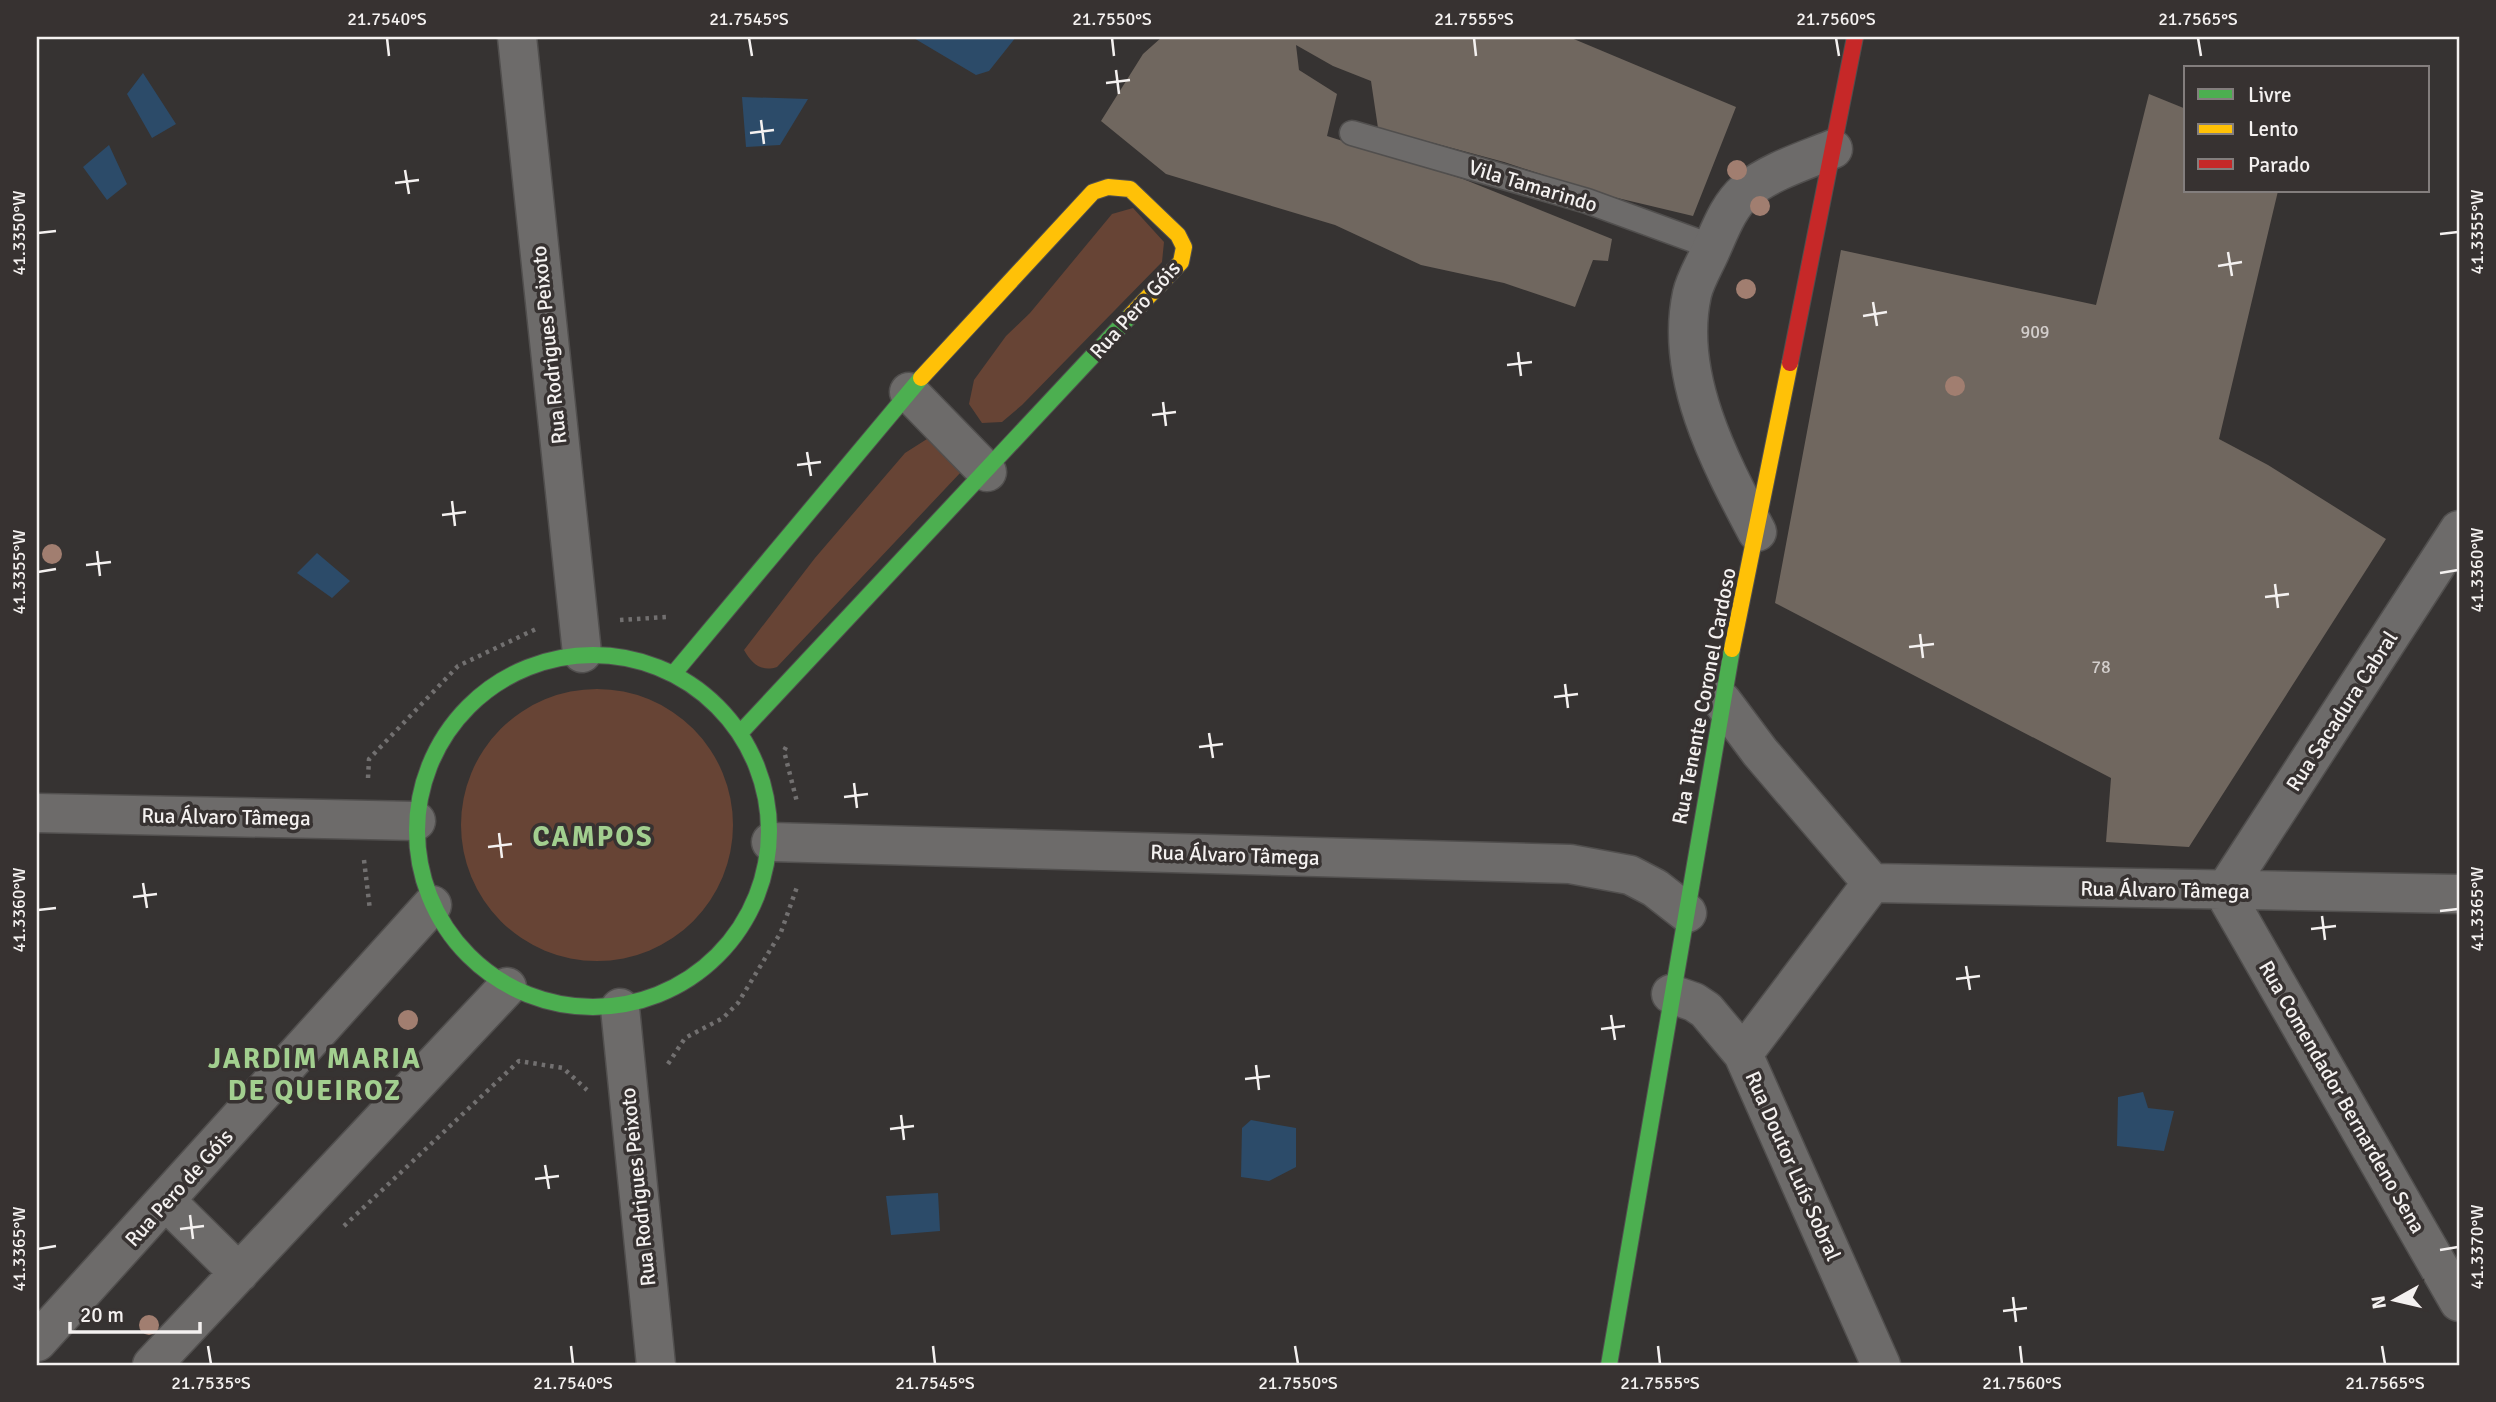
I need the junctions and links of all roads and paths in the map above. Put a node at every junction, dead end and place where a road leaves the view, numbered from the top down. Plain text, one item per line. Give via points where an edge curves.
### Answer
1 (517, 37) edge
2 (1855, 37) edge
3 (1352, 133) dead end
4 (1833, 149) junction
5 (1713, 247) junction
6 (909, 392) junction
7 (987, 472) junction
8 (2459, 530) edge
9 (1757, 532) junction
10 (580, 638) junction
11 (701, 641) junction
12 (674, 672) junction
13 (772, 700) junction
14 (1722, 701) junction
15 (741, 732) junction
16 (37, 813) edge
17 (366, 820) junction
18 (416, 821) junction
19 (785, 842) junction
20 (1871, 883) junction
21 (2224, 892) junction
22 (2459, 894) edge
23 (432, 905) junction
24 (1687, 913) junction
25 (371, 918) dead end
26 (507, 987) junction
27 (1671, 994) junction
28 (620, 1008) junction
29 (1743, 1054) junction
30 (629, 1093) junction
31 (167, 1202) junction
32 (343, 1227) dead end
33 (239, 1273) junction
34 (2459, 1302) edge
35 (37, 1342) edge
36 (152, 1365) edge
37 (656, 1365) edge
38 (1609, 1365) edge
39 (1881, 1365) edge

1 - 10 street, Rua Rodrigues Peixoto
2 - 4 street, Rua Tenente Coronel Cardoso
3 - 5 lane, Vila Tamarindo via 1587,201
4 - 5 street via 1745,192 1725,218
4 - 9 street, Rua Tenente Coronel Cardoso
5 - 9 street via 1692,292 1687,335 1699,401 1729,478
6 - 7 street
6 - 7 street, Rua Pero Góis via 1093,192 1108,187 1130,189 1178,235 1184,247 1181,262
6 - 11 street, Rua Pero Góis
7 - 13 street, Rua Pero Góis
8 - 21 street, Rua Sacadura Cabral
9 - 14 street, Rua Tenente Coronel Cardoso
10 - 11 path via 671,617
10 - 12 street
10 - 17 path via 543,625 458,666 369,759
10 - 18 street via 520,668 467,705 431,758
11 - 12 street, Rua Pero Góis
12 - 15 street
13 - 15 street, Rua Pero Góis
13 - 19 path via 796,719 784,751 796,796
14 - 20 street
14 - 24 street, Rua Tenente Coronel Cardoso
15 - 19 street
16 - 17 street, Rua Álvaro Tâmega
17 - 18 street, Rua Álvaro Tâmega
17 - 25 path via 363,870
18 - 23 street
19 - 24 street, Rua Álvaro Tâmega via 1570,864 1630,875
19 - 28 street via 757,901 725,951 677,989
19 - 30 path via 801,874 781,932 738,1003 723,1018 685,1038 653,1088
20 - 21 street, Rua Álvaro Tâmega
20 - 29 street
21 - 22 street, Rua Álvaro Tâmega
21 - 34 street, Rua Comendador Bernardeno Sena
23 - 26 street via 451,938 476,965
23 - 31 street, Rua Pero de Góis
24 - 27 street, Rua Tenente Coronel Cardoso
26 - 28 street via 562,1007
26 - 33 street
27 - 29 street, Rua Doutor Luís Sobral via 1706,1010
27 - 38 street, Rua Tenente Coronel Cardoso
28 - 30 street, Rua Rodrigues Peixoto
29 - 39 street, Rua Doutor Luís Sobral
30 - 32 path via 598,1101 563,1068 519,1061
30 - 37 street, Rua Rodrigues Peixoto
31 - 33 street
31 - 35 street, Rua Pero de Góis
33 - 36 street

